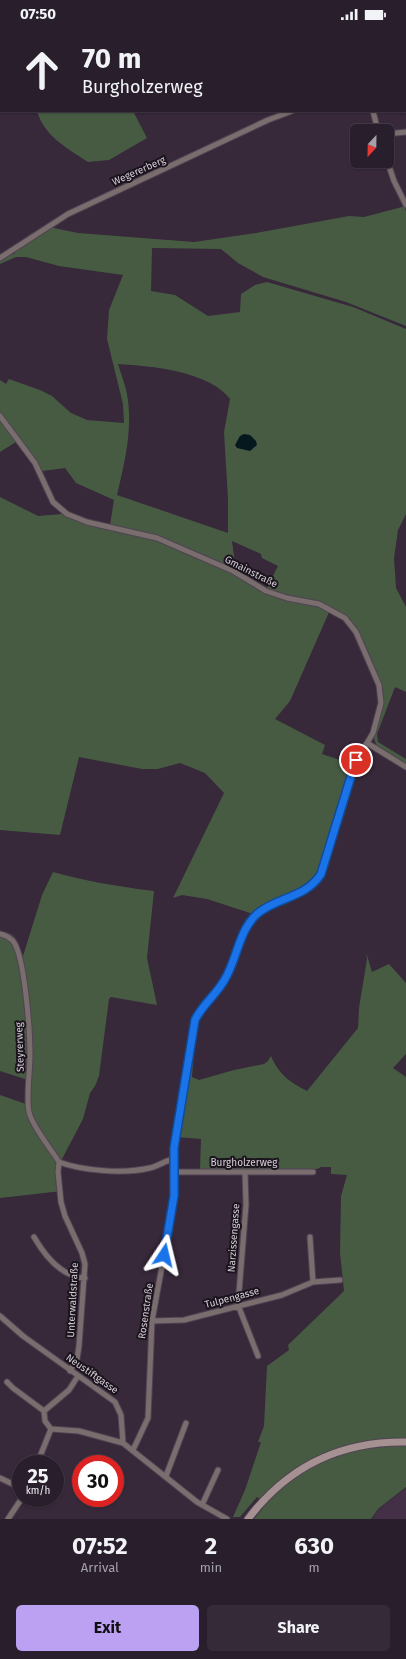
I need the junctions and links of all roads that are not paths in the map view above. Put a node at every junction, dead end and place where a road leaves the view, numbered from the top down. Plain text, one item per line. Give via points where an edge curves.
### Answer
1 (289, 112) edge
2 (373, 112) edge
3 (376, 124) edge
4 (406, 132) edge
5 (394, 133) edge
6 (390, 168) edge
7 (406, 205) edge
8 (0, 258) edge
9 (0, 416) edge
10 (367, 743) junction
11 (406, 767) edge
12 (0, 934) edge
13 (173, 1159) junction
14 (59, 1162) junction
15 (174, 1172) junction
16 (245, 1172) junction
17 (313, 1172) dead end
18 (34, 1237) dead end
19 (310, 1238) dead end
20 (85, 1278) junction
21 (340, 1280) dead end
22 (313, 1282) junction
23 (238, 1305) junction
24 (0, 1316) edge
25 (152, 1321) junction
26 (258, 1356) dead end
27 (70, 1371) junction
28 (78, 1376) junction
29 (7, 1382) dead end
30 (44, 1411) junction
31 (186, 1423) dead end
32 (51, 1429) junction
33 (406, 1442) edge
34 (123, 1443) junction
35 (133, 1450) junction
36 (41, 1455) edge
37 (218, 1470) dead end
38 (166, 1476) junction
39 (0, 1478) edge
40 (12, 1484) edge
41 (202, 1505) junction
42 (16, 1507) edge
43 (8, 1519) edge
44 (227, 1519) edge
45 (248, 1519) edge

1 - 8 street, Wegererberg via 75,210
2 - 3 street
4 - 5 street
6 - 7 street
9 - 10 street, Gmainstraße via 35,463 53,502 66,514 87,522 168,542 233,571 266,591 319,604 345,618 359,638 381,692 375,726
10 - 11 street
10 - 13 street via 352,770 318,879 306,890 262,910 252,920 226,978 199,1011 195,1020
12 - 14 street, Steyrerweg via 13,941 21,959 29,1030 28,1107 31,1118
13 - 14 street via 150,1168 134,1170 84,1168
13 - 15 street
14 - 20 street, Unterwaldstraße via 61,1202 84,1260
15 - 16 street, Burgholzerweg
15 - 25 street, Rosenstraße via 174,1196
16 - 17 street, Burgholzerweg
16 - 23 street, Narzissengasse via 246,1204
18 - 20 street via 60,1269 76,1277
19 - 22 street
20 - 27 street, Unterwaldstraße via 77,1358
21 - 22 street, Tulpengasse
22 - 23 street, Tulpengasse via 282,1295
23 - 25 street, Tulpengasse via 184,1320
23 - 26 street
24 - 27 street, Neustiftgasse
25 - 35 street, Rosenstraße via 148,1418
27 - 28 street, Neustiftgasse
28 - 30 street via 69,1390
28 - 34 street, Neustiftgasse via 115,1402 121,1415
29 - 30 street
30 - 32 street via 43,1418
31 - 38 street
32 - 34 street via 79,1431
32 - 36 street
33 - 45 street via 370,1443 322,1457 276,1487
34 - 35 street
35 - 38 street
37 - 41 street
38 - 41 street
39 - 40 street
41 - 44 street
42 - 43 street

